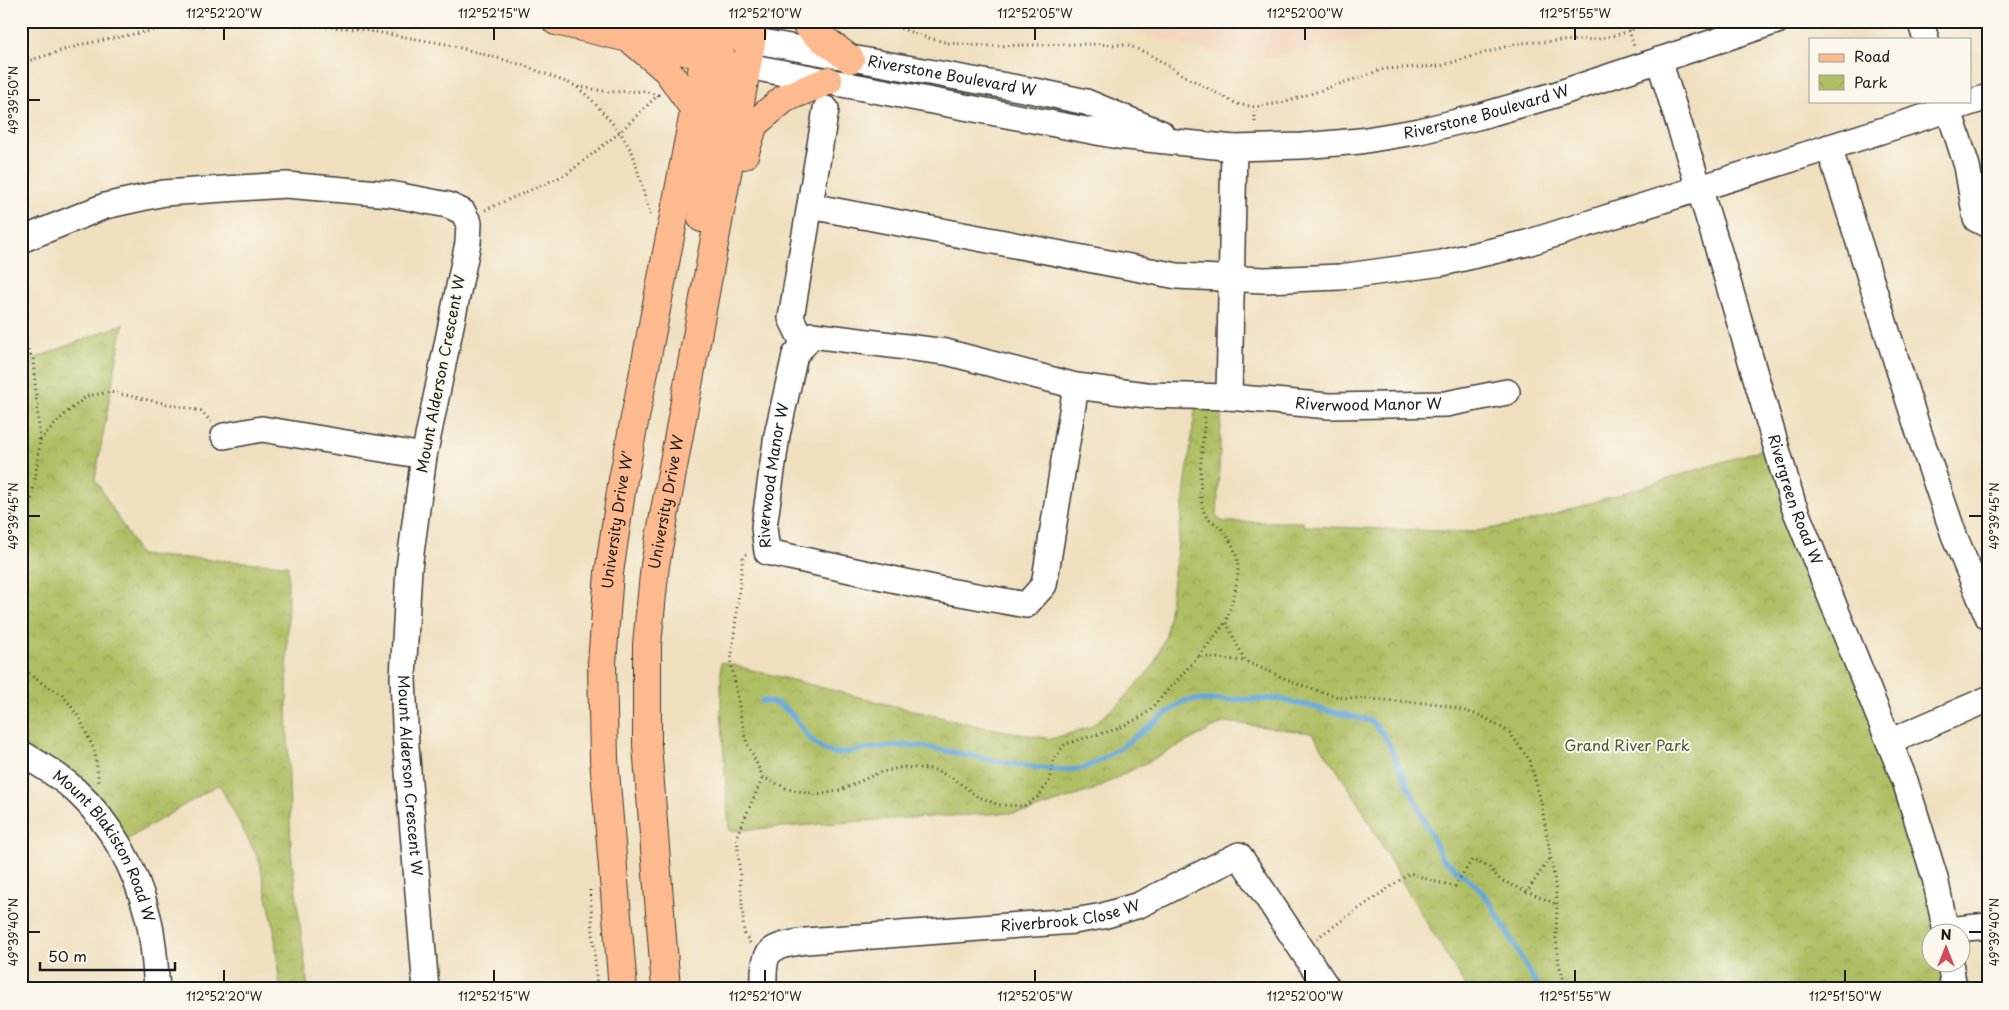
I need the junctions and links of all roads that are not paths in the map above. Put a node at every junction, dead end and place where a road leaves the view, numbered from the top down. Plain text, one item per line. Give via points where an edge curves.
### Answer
1 (556, 21) edge
2 (666, 21) edge
3 (804, 21) edge
4 (1777, 21) edge
5 (1920, 21) edge
6 (1926, 38) edge
7 (631, 39) junction
8 (731, 39) edge
9 (850, 59) junction
10 (1659, 60) junction
11 (828, 81) junction
12 (1988, 96) edge
13 (1972, 100) edge
14 (1961, 102) edge
15 (1947, 105) edge
16 (826, 109) dead end
17 (695, 110) junction
18 (1184, 143) junction
19 (1829, 147) junction
20 (1234, 148) junction
21 (1699, 188) junction
22 (810, 206) junction
23 (1988, 225) edge
24 (21, 240) edge
25 (1232, 279) junction
26 (703, 301) junction
27 (804, 345) junction
28 (1076, 386) junction
29 (1507, 392) dead end
30 (1217, 397) junction
31 (224, 436) road end
32 (677, 442) junction
33 (424, 456) junction
34 (1988, 617) edge
35 (1988, 699) edge
36 (1890, 742) junction
37 (21, 753) edge
38 (1944, 922) edge
39 (1988, 926) edge
40 (1972, 928) edge
41 (1951, 972) edge
42 (157, 989) edge
43 (426, 989) edge
44 (623, 989) edge
45 (666, 989) edge
46 (764, 989) edge
47 (1328, 989) edge
48 (1954, 989) edge

1 - 7 main road
2 - 8 main road
3 - 9 main road
4 - 10 street, Riverstone Boulevard W
5 - 6 street
7 - 8 main road
7 - 17 main road via 667,70
8 - 9 street, Riverstone Boulevard W
8 - 11 street, Riverstone Boulevard W
8 - 17 main road, University Drive W'
8 - 26 main road, University Drive W via 738,118
8 - 32 main road via 718,94 680,364
9 - 18 street, Riverstone Boulevard W via 1086,102
10 - 20 street, Riverstone Boulevard W via 1509,108 1420,131 1360,141
10 - 21 street, Rivergreen Road W
11 - 18 street, Riverstone Boulevard W via 1118,136
11 - 26 main road via 785,98 754,124
12 - 13 street
14 - 15 street
15 - 19 street
15 - 23 street via 1967,166 1976,219
16 - 22 street
17 - 44 main road, University Drive W' via 622,485 609,573 602,662 604,759
18 - 20 street, Riverstone Boulevard W
19 - 21 street
19 - 34 street via 1919,433 1954,535
20 - 25 street
21 - 25 street via 1527,243 1442,263 1340,277
21 - 36 street, Rivergreen Road W via 1793,504
22 - 25 street via 1177,276
22 - 27 street via 791,318
24 - 33 street, Mount Alderson Crescent W via 105,206 164,194 286,185 390,194 448,204 463,212 469,223 468,243
25 - 30 street
26 - 32 main road, University Drive W
27 - 28 street, Riverwood Manor W via 812,334 946,352
27 - 28 street, Riverwood Manor W via 795,355 777,435 764,528 766,552 938,590 1026,605 1044,585
28 - 30 street, Riverwood Manor W via 1146,395
29 - 30 street, Riverwood Manor W via 1446,404 1330,406
31 - 33 street via 262,429
32 - 45 main road, University Drive W via 654,565 647,644 647,745
33 - 43 street, Mount Alderson Crescent W via 409,568 403,678
35 - 36 street
36 - 38 street, Rivergreen Road W via 1932,869
37 - 42 street, Mount Blakiston Road W via 74,789 103,820 135,876 149,918
39 - 40 street
41 - 48 street
46 - 47 street, Riverbrook Close W via 765,958 778,947 806,940 1074,921 1103,916 1148,901 1239,854

